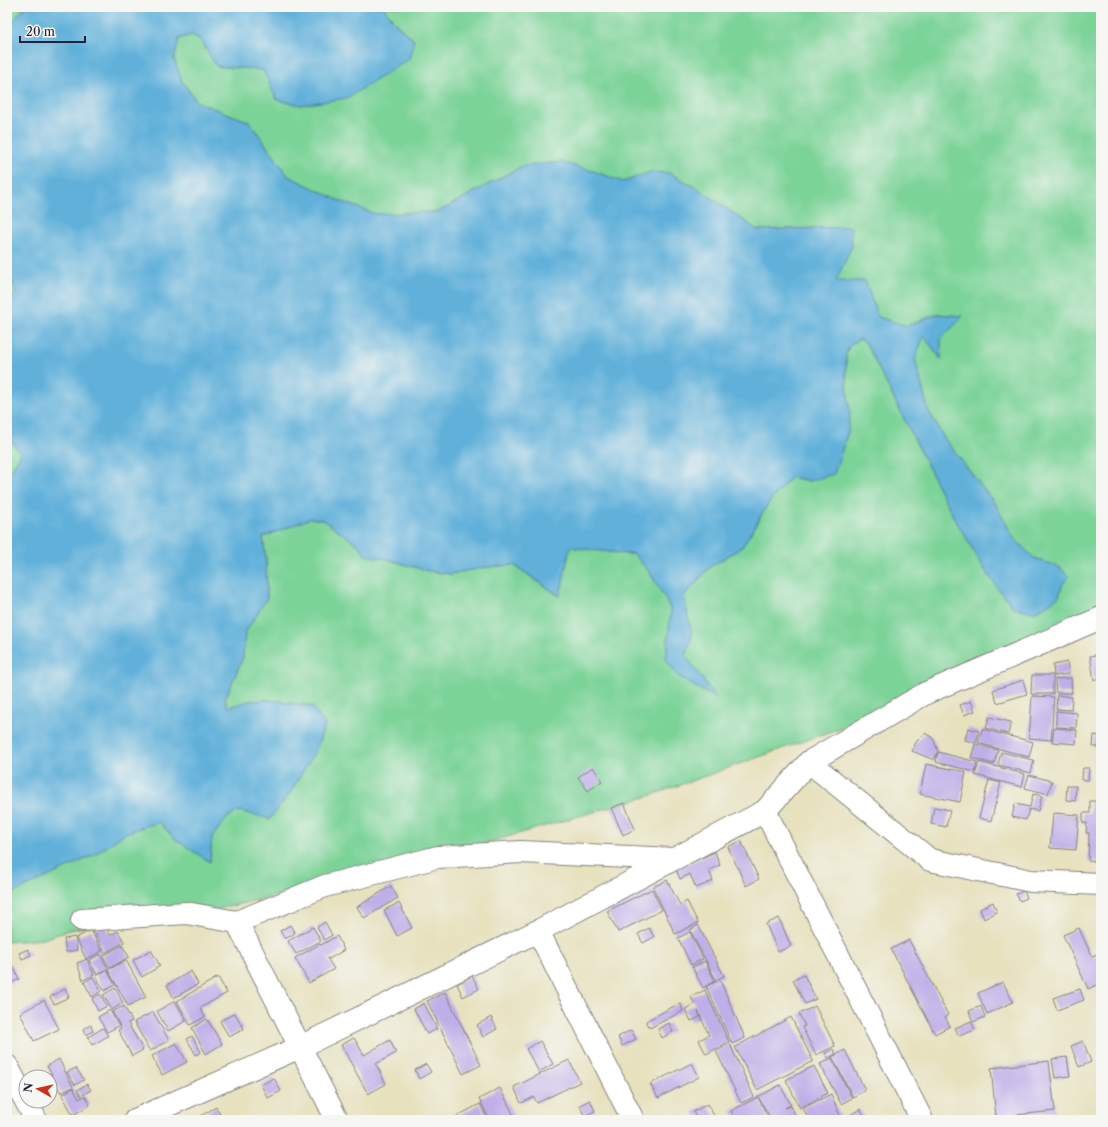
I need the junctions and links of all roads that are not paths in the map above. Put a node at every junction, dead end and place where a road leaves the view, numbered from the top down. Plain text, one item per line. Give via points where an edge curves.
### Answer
1 (1101, 618) edge
2 (809, 762) junction
3 (765, 811) junction
4 (674, 859) junction
5 (1101, 884) edge
6 (82, 920) dead end
7 (237, 922) junction
8 (538, 931) junction
9 (300, 1047) junction
10 (7, 1066) edge
11 (36, 1120) edge
12 (135, 1120) edge
13 (337, 1120) edge
14 (633, 1120) edge
15 (922, 1120) edge

1 - 2 street via 926,693
2 - 3 street
2 - 5 street via 930,860 1031,881
3 - 4 street
3 - 15 street
4 - 7 street via 521,852 438,857 325,886
4 - 8 street
6 - 7 street via 186,912
7 - 9 street
8 - 9 street
8 - 14 street
9 - 12 street
9 - 13 street
10 - 11 street

